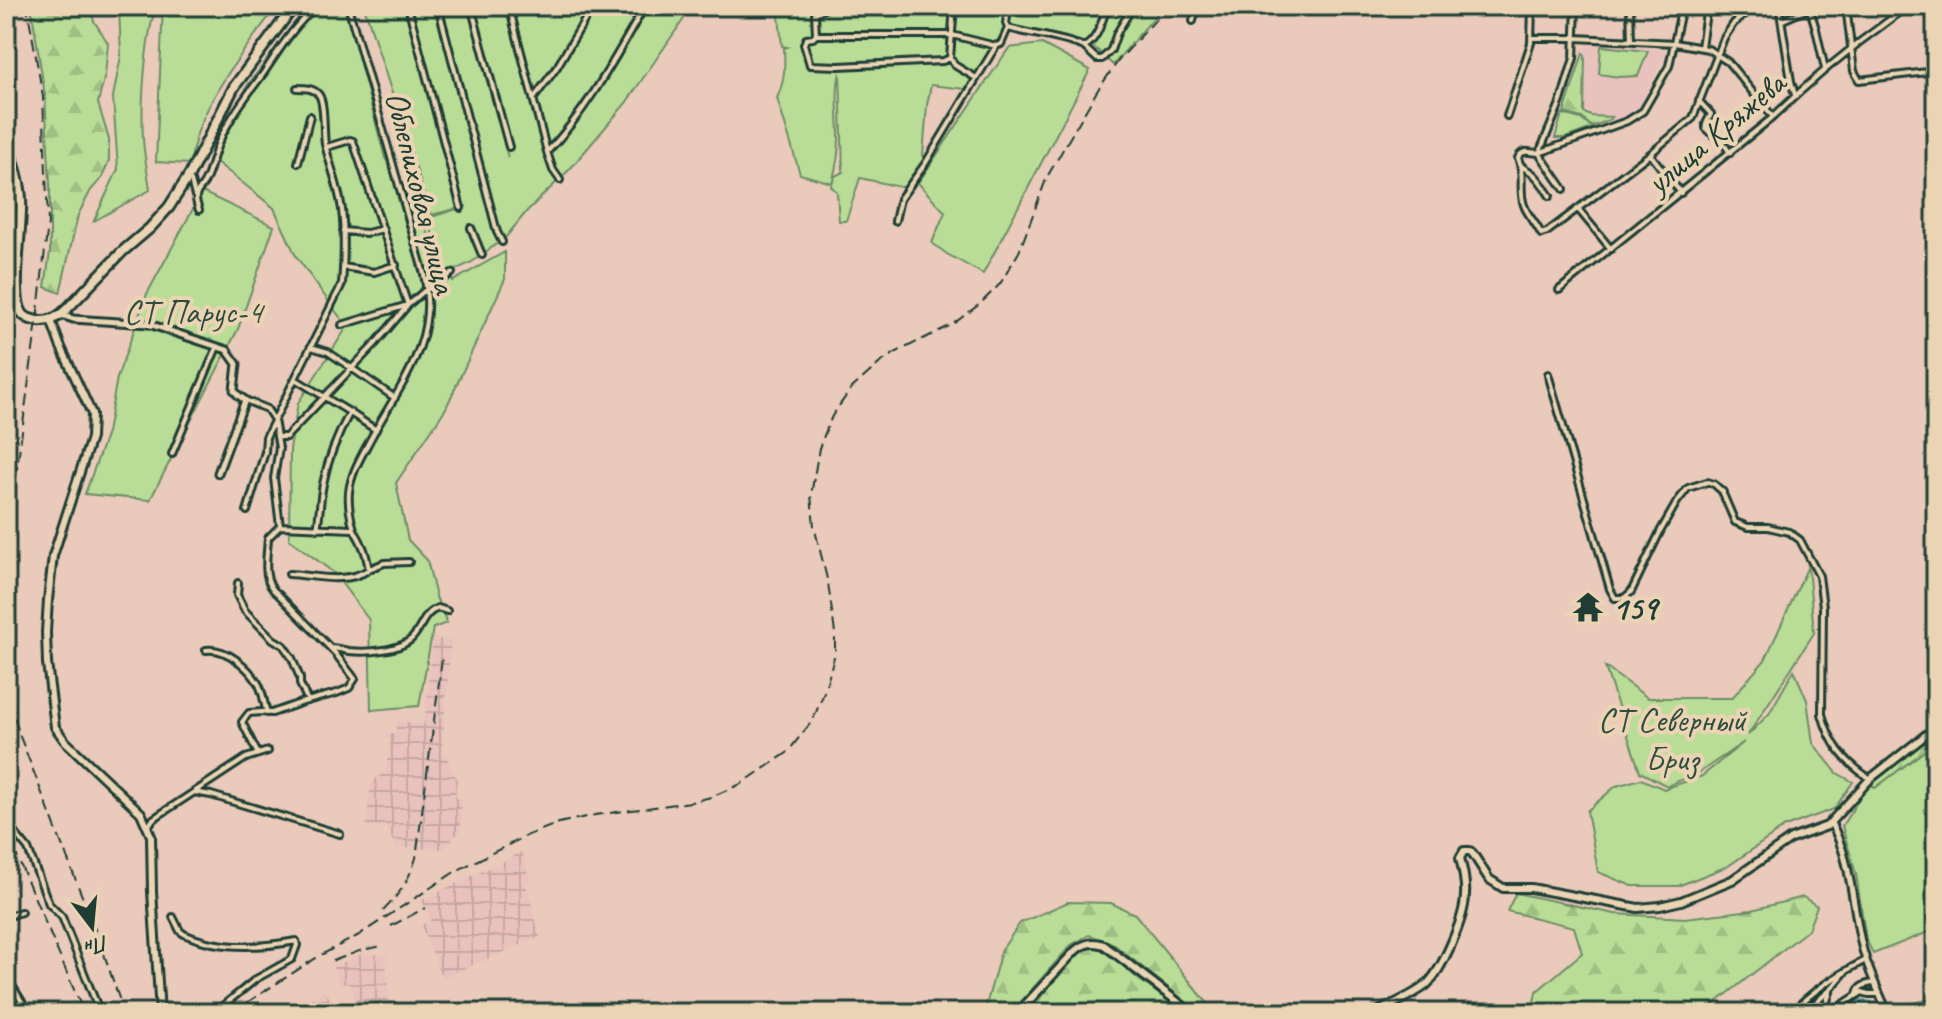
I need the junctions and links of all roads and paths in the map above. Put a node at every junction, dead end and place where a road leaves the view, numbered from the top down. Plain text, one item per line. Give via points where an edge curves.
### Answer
1 (294, 6) edge
2 (317, 6) edge
3 (348, 6) edge
4 (408, 6) edge
5 (438, 6) edge
6 (471, 6) edge
7 (509, 6) edge
8 (593, 6) edge
9 (645, 6) edge
10 (826, 6) edge
11 (954, 6) edge
12 (1009, 6) edge
13 (1092, 6) edge
14 (1133, 6) edge
15 (1197, 6) edge
16 (1532, 6) edge
17 (1576, 6) edge
18 (1630, 6) edge
19 (1682, 6) edge
20 (1707, 6) edge
21 (1756, 6) edge
22 (1779, 6) edge
23 (1846, 6) edge
24 (1893, 6) edge
25 (1909, 6) edge
26 (1809, 7) edge
27 (1107, 9) edge
28 (1892, 18) junction
29 (1782, 20) junction
30 (1193, 21) dead end
31 (1008, 28) junction
32 (816, 35) junction
33 (952, 35) junction
34 (1532, 38) junction
35 (1576, 38) junction
36 (1631, 40) junction
37 (1675, 43) junction
38 (996, 46) junction
39 (1084, 47) junction
40 (1701, 47) junction
41 (1850, 48) junction
42 (1717, 54) junction
43 (950, 58) junction
44 (1825, 71) junction
45 (1936, 71) edge
46 (977, 78) junction
47 (297, 88) dead end
48 (1795, 95) junction
49 (1936, 96) edge
50 (534, 99) junction
51 (1699, 101) junction
52 (1935, 111) edge
53 (310, 116) dead end
54 (1507, 116) dead end
55 (1773, 117) junction
56 (6, 138) edge
57 (326, 147) junction
58 (509, 147) dead end
59 (547, 152) junction
60 (1539, 153) junction
61 (1730, 153) junction
62 (1650, 154) junction
63 (1936, 155) edge
64 (298, 163) dead end
65 (1520, 165) junction
66 (560, 180) dead end
67 (191, 181) dead end
68 (1564, 189) dead end
69 (1681, 193) junction
70 (1550, 196) dead end
71 (195, 199) junction
72 (461, 208) dead end
73 (1578, 209) junction
74 (199, 210) dead end
75 (895, 221) dead end
76 (471, 228) dead end
77 (383, 229) junction
78 (343, 231) junction
79 (502, 242) dead end
80 (1611, 249) junction
81 (482, 255) dead end
82 (396, 265) junction
83 (343, 267) junction
84 (452, 273) dead end
85 (427, 289) junction
86 (1559, 290) dead end
87 (408, 305) junction
88 (19, 306) junction
89 (6, 315) edge
90 (61, 315) junction
91 (51, 320) junction
92 (342, 325) dead end
93 (217, 347) junction
94 (311, 347) junction
95 (353, 368) junction
96 (1548, 374) dead end
97 (295, 379) junction
98 (325, 397) junction
99 (395, 398) junction
100 (245, 400) junction
101 (350, 412) junction
102 (274, 420) junction
103 (376, 430) junction
104 (277, 437) junction
105 (172, 454) dead end
106 (218, 473) dead end
107 (247, 511) dead end
108 (279, 528) junction
109 (317, 529) junction
110 (354, 530) junction
111 (409, 562) dead end
112 (369, 569) junction
113 (289, 574) dead end
114 (238, 583) dead end
115 (447, 611) dead end
116 (331, 648) junction
117 (206, 650) dead end
118 (308, 701) junction
119 (267, 713) junction
120 (1936, 727) edge
121 (268, 751) dead end
122 (258, 754) junction
123 (1870, 779) junction
124 (194, 792) junction
125 (1839, 814) junction
126 (6, 818) edge
127 (1831, 823) junction
128 (148, 827) junction
129 (1812, 832) junction
130 (340, 834) dead end
131 (1838, 835) junction
132 (21, 912) dead end
133 (6, 917) edge
134 (173, 917) dead end
135 (1866, 960) junction
136 (1844, 974) junction
137 (6, 976) edge
138 (1874, 983) junction
139 (1830, 990) junction
140 (1879, 994) junction
141 (1856, 996) junction
142 (29, 1013) edge
143 (100, 1013) edge
144 (160, 1013) edge
145 (214, 1013) edge
146 (1021, 1013) edge
147 (1192, 1013) edge
148 (1375, 1013) edge
149 (1791, 1013) edge
150 (1804, 1013) edge
151 (1823, 1013) edge
152 (1830, 1013) edge
153 (1888, 1013) edge

1 - 90 main road via 234,87 169,207
2 - 71 street via 226,129
3 - 85 street, Облепиховая улица
4 - 72 street
5 - 79 street
6 - 58 street
7 - 50 street
8 - 50 street
9 - 59 street via 593,94
10 - 32 street via 815,13
11 - 33 street
12 - 31 street
13 - 27 street
14 - 39 street via 1102,59
15 - 30 street
16 - 34 street
17 - 35 street
18 - 36 street
19 - 37 street
20 - 40 street
21 - 42 street via 1734,23
22 - 29 street
23 - 41 street
24 - 28 street
25 - 28 street, улица Кряжева
26 - 29 street
26 - 44 street
27 - 39 street via 1097,35
28 - 41 street, улица Кряжева
29 - 48 street
31 - 38 street
31 - 39 street
32 - 33 street
32 - 43 street via 804,44 810,65
33 - 38 street
33 - 43 street
34 - 35 street
34 - 54 street
35 - 36 street
35 - 60 street via 1568,80
36 - 37 street
37 - 40 street
37 - 60 street via 1664,77 1643,111
38 - 46 street
40 - 42 street
41 - 44 street, улица Кряжева
41 - 45 street via 1859,80
42 - 51 street
42 - 55 street
43 - 46 street
44 - 48 street, улица Кряжева
46 - 75 street via 900,199
47 - 57 street via 317,92 321,99
48 - 55 street, улица Кряжева
49 - 52 main road
50 - 59 street
51 - 61 street via 1711,114 1706,128
51 - 62 street via 1693,118
52 - 63 main road
53 - 64 street
55 - 61 street, улица Кряжева
56 - 88 main road via 22,203
57 - 77 street via 353,141
57 - 78 street
59 - 66 street
60 - 65 street via 1521,153
60 - 68 street
61 - 69 street, улица Кряжева
62 - 69 street
62 - 73 street
65 - 70 street
65 - 73 street via 1524,209 1541,234
67 - 71 street
69 - 80 street, улица Кряжева
71 - 74 street
73 - 80 street
76 - 81 street
77 - 78 street
77 - 82 street
78 - 83 street
80 - 86 street, улица Кряжева
82 - 83 street via 374,272
82 - 87 street
83 - 94 street via 342,284
84 - 85 street
85 - 87 street
85 - 99 street, Облепиховая улица via 419,350
87 - 92 street
87 - 95 street
88 - 89 street
88 - 91 main road via 27,318
90 - 91 main road
90 - 93 street via 149,324
91 - 128 main road via 93,426 53,556 46,632 55,727 141,813
93 - 100 street via 234,358 234,390
93 - 105 street
94 - 95 street
94 - 97 street
95 - 98 street
95 - 99 street
96 - 123 street via 1615,598 1631,592 1688,488 1707,482 1723,493 1735,522 1789,532 1800,540 1819,576 1826,731 1850,766
97 - 98 street
97 - 102 street
98 - 101 street
98 - 104 street via 286,437
99 - 103 street, Облепиховая улица
100 - 102 street via 267,409
100 - 106 street
101 - 103 street
101 - 109 street via 328,462
102 - 104 street
102 - 107 street
103 - 110 street, Облепиховая улица via 355,467 349,493
104 - 108 street
108 - 109 street
108 - 116 street via 268,538 270,589
109 - 110 street
110 - 112 street, Облепиховая улица
111 - 112 street
112 - 113 street via 353,577
114 - 118 street via 245,611 283,645
115 - 116 street via 429,612 415,636 398,647
116 - 118 street via 355,679 352,686
117 - 119 street via 227,653 241,665 258,684
118 - 119 street
119 - 122 street via 249,713 242,722
120 - 123 main road
121 - 122 street
122 - 124 street
123 - 125 main road
124 - 128 street
124 - 130 street
125 - 127 main road
125 - 131 street
126 - 143 street via 28,849 49,904 62,917
127 - 129 main road
127 - 131 street
128 - 144 main road
129 - 131 street via 1830,829
129 - 148 main road via 1786,842 1718,887 1650,907 1503,888 1489,879 1470,851 1464,851 1460,858 1465,899 1438,970 1424,987
131 - 135 street
132 - 133 street
134 - 145 street via 184,934 220,945 296,941 292,959 256,979
135 - 136 street
135 - 138 street
136 - 139 street via 1841,984
136 - 149 street via 1810,993
137 - 142 street
138 - 140 street
138 - 141 street via 1865,984
139 - 150 street
139 - 151 street
140 - 141 street
140 - 153 street
141 - 152 street
146 - 147 main road via 1076,950 1096,942

